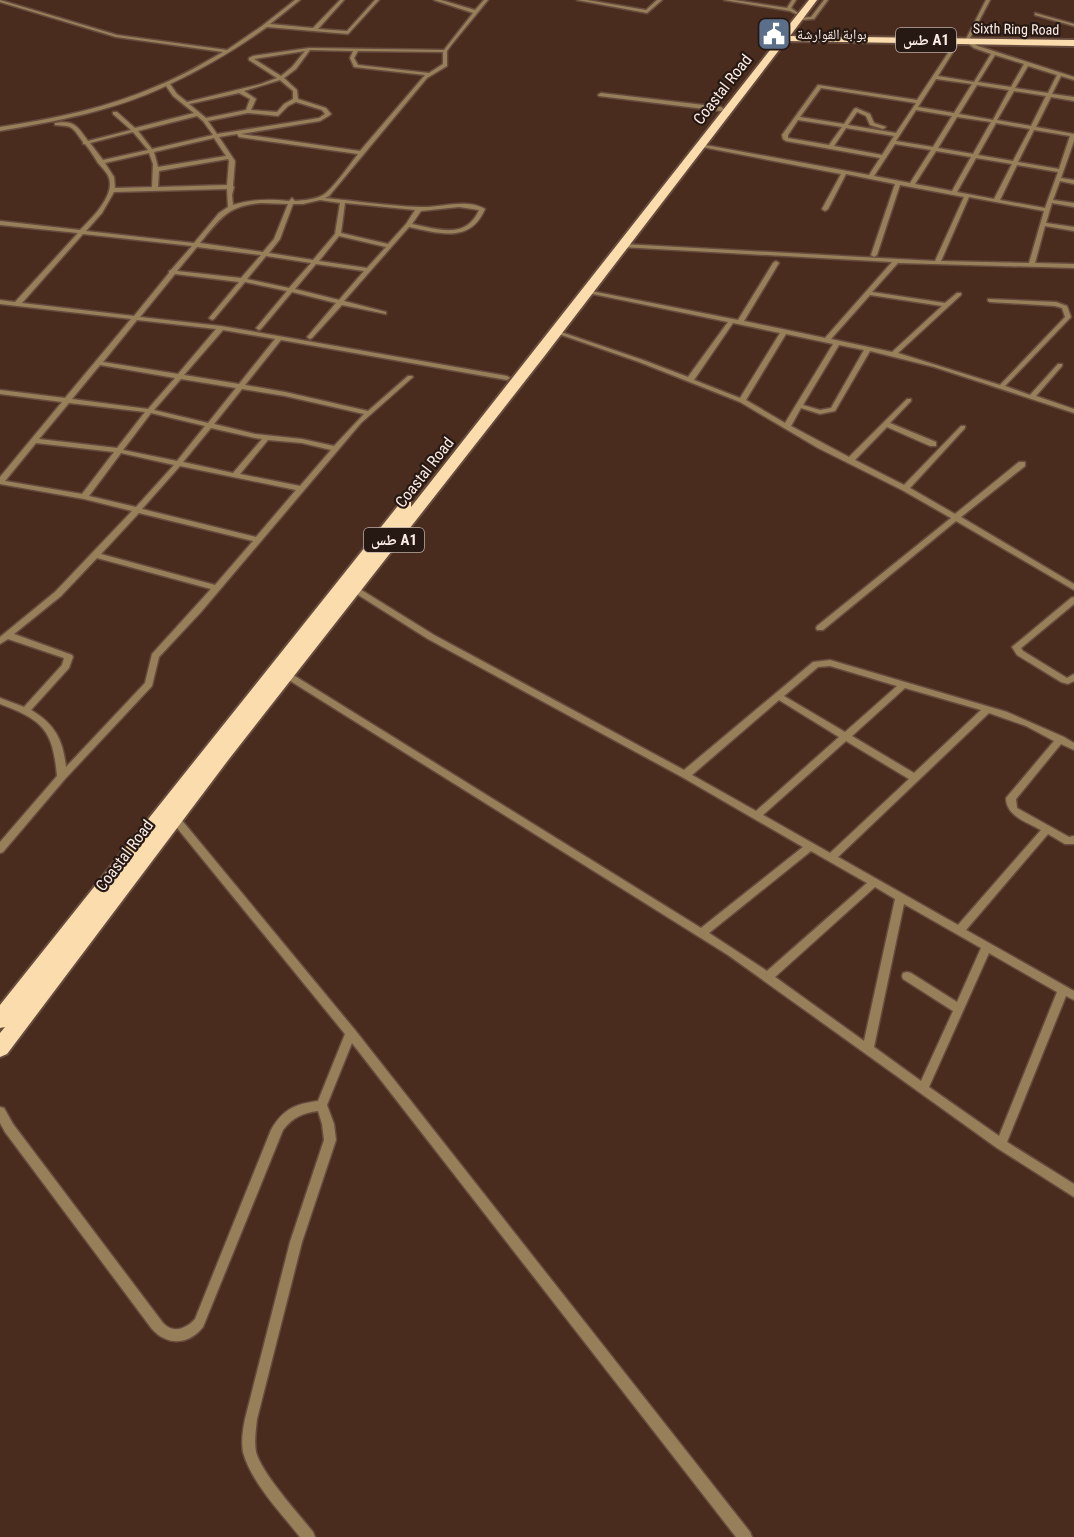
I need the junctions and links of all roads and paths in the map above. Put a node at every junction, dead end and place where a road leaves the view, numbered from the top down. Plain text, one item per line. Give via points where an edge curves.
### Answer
1 (298, 0) edge
2 (342, 0) edge
3 (377, 0) edge
4 (436, 0) edge
5 (486, 0) edge
6 (579, 0) edge
7 (660, 0) edge
8 (726, 0) edge
9 (794, 0) edge
10 (807, 0) edge
11 (813, 0) edge
12 (826, 0) edge
13 (988, 0) edge
14 (0, 1) edge
15 (476, 12) junction
16 (817, 12) junction
17 (798, 13) junction
18 (1036, 14) dead end
19 (265, 25) junction
20 (1074, 25) edge
21 (314, 30) junction
22 (783, 36) junction
23 (837, 37) junction
24 (968, 40) junction
25 (958, 41) junction
26 (1074, 41) edge
27 (309, 49) junction
28 (356, 50) junction
29 (227, 51) junction
30 (446, 51) junction
31 (994, 53) junction
32 (1027, 63) junction
33 (429, 74) junction
34 (1060, 74) junction
35 (936, 77) junction
36 (1074, 78) edge
37 (281, 79) junction
38 (975, 83) junction
39 (168, 85) junction
40 (1012, 89) junction
41 (240, 91) junction
42 (602, 95) dead end
43 (1051, 95) junction
44 (1074, 99) edge
45 (296, 100) junction
46 (185, 104) junction
47 (917, 105) junction
48 (721, 109) junction
49 (248, 111) junction
50 (115, 113) dead end
51 (197, 114) junction
52 (278, 114) junction
53 (956, 115) junction
54 (797, 118) junction
55 (55, 120) junction
56 (205, 120) junction
57 (995, 122) junction
58 (278, 126) junction
59 (843, 126) junction
60 (874, 128) junction
61 (1034, 128) junction
62 (0, 129) edge
63 (900, 130) junction
64 (136, 131) junction
65 (231, 133) junction
66 (217, 136) junction
67 (1073, 137) edge
68 (895, 139) junction
69 (85, 143) junction
70 (700, 146) junction
71 (830, 148) junction
72 (152, 149) junction
73 (934, 149) junction
74 (361, 153) junction
75 (975, 156) junction
76 (230, 157) junction
77 (883, 157) junction
78 (1065, 159) junction
79 (1074, 160) edge
80 (100, 162) junction
81 (1015, 163) junction
82 (158, 169) junction
83 (1061, 171) junction
84 (844, 173) junction
85 (674, 174) junction
86 (870, 178) junction
87 (1059, 179) junction
88 (1074, 182) edge
89 (898, 183) junction
90 (912, 185) junction
91 (231, 187) junction
92 (155, 189) junction
93 (112, 190) junction
94 (954, 193) junction
95 (968, 196) junction
96 (320, 199) junction
97 (292, 200) junction
98 (343, 201) junction
99 (996, 201) junction
100 (1050, 201) junction
101 (1074, 205) edge
102 (230, 206) junction
103 (419, 209) junction
104 (825, 209) dead end
105 (1047, 210) junction
106 (0, 223) edge
107 (1043, 224) junction
108 (408, 225) junction
109 (1074, 229) edge
110 (82, 231) junction
111 (338, 234) junction
112 (195, 244) junction
113 (389, 246) junction
114 (623, 246) junction
115 (264, 254) junction
116 (874, 255) dead end
117 (896, 261) junction
118 (316, 262) junction
119 (776, 263) dead end
120 (937, 263) junction
121 (1031, 265) junction
122 (1074, 266) edge
123 (368, 270) junction
124 (171, 272) junction
125 (243, 281) junction
126 (588, 291) junction
127 (290, 292) junction
128 (868, 293) junction
129 (959, 294) dead end
130 (990, 300) dead end
131 (0, 302) edge
132 (339, 303) junction
133 (17, 304) junction
134 (945, 305) junction
135 (384, 313) dead end
136 (134, 318) junction
137 (212, 318) dead end
138 (736, 321) junction
139 (221, 328) junction
140 (259, 328) dead end
141 (784, 331) junction
142 (556, 332) junction
143 (310, 337) dead end
144 (280, 338) junction
145 (827, 340) junction
146 (837, 343) junction
147 (868, 349) junction
148 (534, 353) junction
149 (893, 354) junction
150 (98, 363) junction
151 (1060, 365) dead end
152 (181, 376) junction
153 (410, 377) dead end
154 (507, 378) junction
155 (690, 380) junction
156 (1001, 387) junction
157 (241, 388) junction
158 (0, 392) edge
159 (1032, 397) junction
160 (67, 400) junction
161 (909, 400) dead end
162 (742, 401) junction
163 (800, 406) junction
164 (150, 411) junction
165 (1074, 411) edge
166 (368, 413) junction
167 (211, 424) junction
168 (886, 424) junction
169 (787, 426) junction
170 (963, 427) dead end
171 (266, 438) junction
172 (34, 441) junction
173 (933, 444) dead end
174 (336, 449) junction
175 (120, 452) junction
176 (850, 461) junction
177 (180, 464) junction
178 (1022, 464) dead end
179 (235, 475) junction
180 (0, 482) edge
181 (905, 488) junction
182 (301, 489) junction
183 (84, 497) junction
184 (136, 510) junction
185 (955, 517) junction
186 (256, 540) junction
187 (96, 555) junction
188 (1074, 587) edge
189 (216, 588) junction
190 (355, 589) junction
191 (1074, 600) edge
192 (820, 628) dead end
193 (4, 638) edge
194 (287, 675) junction
195 (1072, 681) edge
196 (903, 685) junction
197 (780, 697) junction
198 (0, 701) edge
199 (988, 709) junction
200 (26, 710) junction
201 (846, 736) junction
202 (1060, 739) junction
203 (1074, 747) edge
204 (685, 775) junction
205 (62, 777) junction
206 (915, 778) junction
207 (171, 813) junction
208 (756, 816) junction
209 (1047, 829) junction
210 (1074, 840) edge
211 (810, 846) junction
212 (0, 849) edge
213 (831, 858) junction
214 (873, 883) junction
215 (900, 898) junction
216 (959, 931) junction
217 (702, 933) junction
218 (987, 947) junction
219 (908, 976) dead end
220 (768, 977) junction
221 (1063, 990) junction
222 (1074, 996) edge
223 (959, 1009) junction
224 (0, 1020) edge
225 (351, 1033) junction
226 (0, 1048) edge
227 (868, 1049) junction
228 (924, 1089) junction
229 (322, 1105) junction
230 (0, 1112) edge
231 (1001, 1144) junction
232 (1074, 1191) edge
233 (308, 1537) edge
234 (745, 1537) edge

1 - 19 street
2 - 21 street
3 - 21 street via 348,33
4 - 15 street
5 - 15 street
6 - 7 street via 647,12
8 - 17 street
9 - 17 street
10 - 17 highway
11 - 17 highway
12 - 16 street
13 - 24 street
14 - 29 street via 116,36
15 - 30 street
16 - 17 street
16 - 17 street via 812,18
17 - 22 highway
17 - 23 highway via 801,24 808,29
18 - 20 street
19 - 21 street
19 - 29 street
22 - 23 highway, Sixth Ring Road / طس A1
22 - 48 highway, Coastal Road / طس A1
22 - 70 highway, Coastal Road / طس A1
23 - 24 highway, Sixth Ring Road / طس A1
23 - 25 highway, Sixth Ring Road / طس A1
24 - 25 highway, Sixth Ring Road / طس A1
24 - 26 highway, Sixth Ring Road / طس A1
24 - 31 street via 971,45
25 - 35 street
27 - 28 street
27 - 37 street via 295,69
27 - 37 street via 251,58
28 - 30 street
28 - 33 street via 352,58 356,66
29 - 39 street
30 - 33 street via 446,65
31 - 32 street
31 - 38 street
32 - 34 street
32 - 40 street
33 - 74 street
34 - 36 street
34 - 43 street
35 - 38 street
35 - 47 street
37 - 41 street
37 - 45 street via 296,91
38 - 40 street
38 - 53 street
39 - 46 street
39 - 55 street via 109,107
40 - 43 street
40 - 57 street
41 - 46 street
41 - 49 street via 252,99
42 - 48 street
43 - 44 street
43 - 61 street
45 - 52 street
45 - 58 street via 328,114
46 - 51 street
47 - 53 street
47 - 54 street via 820,86
47 - 63 street
48 - 85 highway, Coastal Road / طس A1
49 - 52 street
49 - 56 street
50 - 64 street
51 - 56 street
51 - 64 street
52 - 58 street
53 - 57 street
53 - 73 street
54 - 59 street
54 - 71 street via 785,139
55 - 62 street
55 - 69 street via 57,124 74,126
56 - 66 street
57 - 61 street
57 - 75 street
58 - 65 street
59 - 60 street
59 - 60 street via 858,109 868,115
59 - 71 street
60 - 63 street
60 - 68 street
61 - 67 street
61 - 81 street
63 - 68 street
64 - 69 street
64 - 72 street
65 - 66 street
65 - 74 street
66 - 72 street
66 - 76 street
67 - 78 street
68 - 73 street
68 - 77 street
69 - 80 street
70 - 84 street
70 - 85 highway, Coastal Road / طس A1
71 - 77 street
72 - 80 street
72 - 82 street
73 - 75 street
73 - 90 street
74 - 96 street
75 - 81 street
75 - 94 street
76 - 82 street
76 - 91 street
77 - 86 street
78 - 79 street
78 - 83 street
80 - 93 street via 113,178
81 - 83 street
81 - 99 street
82 - 92 street
83 - 87 street
84 - 86 street
84 - 104 street
85 - 114 highway, Coastal Road / طس A1
85 - 148 highway, Coastal Road / طس A1
86 - 89 street
87 - 88 street
87 - 100 street
89 - 90 street
89 - 116 street
90 - 94 street
91 - 92 street
91 - 102 street
92 - 93 street
93 - 110 street via 100,212
94 - 95 street
95 - 99 street
95 - 120 street
96 - 97 street
96 - 98 street
97 - 102 street via 250,201
97 - 115 street via 277,239
98 - 103 street
98 - 111 street
99 - 105 street
100 - 101 street
100 - 105 street
102 - 112 street
103 - 108 street
103 - 108 street via 464,205 482,210 468,230 452,232
105 - 107 street
106 - 110 street
107 - 109 street
107 - 121 street
108 - 113 street
110 - 112 street
110 - 133 street
111 - 113 street
111 - 118 street
112 - 115 street
112 - 124 street
113 - 123 street
114 - 117 street
114 - 126 highway, Coastal Road / طس A1
115 - 118 street
115 - 125 street
117 - 120 street
117 - 128 street
118 - 123 street
118 - 127 street
119 - 138 street
120 - 121 street
121 - 122 street
123 - 132 street
124 - 125 street
124 - 136 street
125 - 127 street
125 - 137 street
126 - 138 street
126 - 142 highway, Coastal Road / طس A1
127 - 132 street
127 - 140 street
128 - 134 street
128 - 145 street
129 - 134 street
130 - 156 street via 1056,304 1068,313
131 - 133 street
132 - 135 street
132 - 143 street
133 - 136 street
134 - 149 street
136 - 139 street
136 - 150 street
138 - 141 street
138 - 155 street
139 - 144 street
139 - 152 street
141 - 145 street
141 - 162 street
142 - 148 highway, Coastal Road / طس A1
142 - 155 street
144 - 154 street
144 - 157 street
145 - 146 street
146 - 147 street
146 - 163 street
147 - 149 street
147 - 163 street via 833,410 820,412
148 - 154 highway, Coastal Road / طس A1
148 - 190 highway, Coastal Road / طس A1
149 - 156 street
150 - 152 street
150 - 160 street
151 - 159 street
152 - 157 street
152 - 164 street
153 - 166 street
154 - 207 highway, Coastal Road / طس A1
155 - 162 street
156 - 159 street
157 - 166 street
157 - 167 street
158 - 160 street
159 - 165 street
160 - 164 street
160 - 172 street
161 - 168 street
162 - 169 street
163 - 169 street
164 - 167 street
164 - 175 street
166 - 174 street
167 - 171 street
167 - 177 street
168 - 173 street
168 - 176 street
169 - 176 street
170 - 181 street
171 - 174 street
171 - 179 street
172 - 175 street
172 - 180 street
174 - 182 street
175 - 177 street
175 - 183 street
176 - 181 street
177 - 179 street
177 - 184 street
178 - 185 street
179 - 182 street
180 - 183 street
181 - 185 street
182 - 186 street
183 - 184 street
184 - 186 street
184 - 187 street
185 - 188 street
185 - 192 street
186 - 189 street
187 - 189 street
187 - 193 street via 58,594
189 - 205 street via 155,656 149,684
190 - 194 highway, Coastal Road / طس A1
190 - 204 street via 431,637
191 - 195 street via 1016,647 1040,666
193 - 200 street via 69,657 66,666
194 - 207 highway, Coastal Road / طس A1
194 - 217 street
196 - 197 street via 820,663
196 - 199 street
196 - 201 street
197 - 201 street
197 - 204 street
198 - 200 street
199 - 202 street
199 - 206 street
200 - 205 street via 39,717 52,734 61,758
201 - 206 street
201 - 208 street
202 - 203 street
202 - 209 street via 1011,798 1014,810
204 - 208 street
205 - 212 street
206 - 213 street
207 - 224 highway, Coastal Road / طس A1
207 - 225 street
207 - 226 highway, Coastal Road / طس A1
208 - 211 street
209 - 210 street via 1068,841
209 - 216 street
211 - 213 street
211 - 217 street
213 - 214 street
214 - 215 street
214 - 220 street
215 - 216 street
215 - 227 street
216 - 218 street
217 - 220 street
218 - 221 street
218 - 223 street
219 - 223 street
220 - 227 street
221 - 222 street
221 - 231 street
223 - 228 street
225 - 229 street
225 - 234 street
227 - 228 street
228 - 231 street
229 - 230 street via 291,1112 283,1119 199,1323 180,1335 164,1332 146,1312
229 - 233 street via 330,1140 296,1242 249,1438 250,1453 257,1467
231 - 232 street

